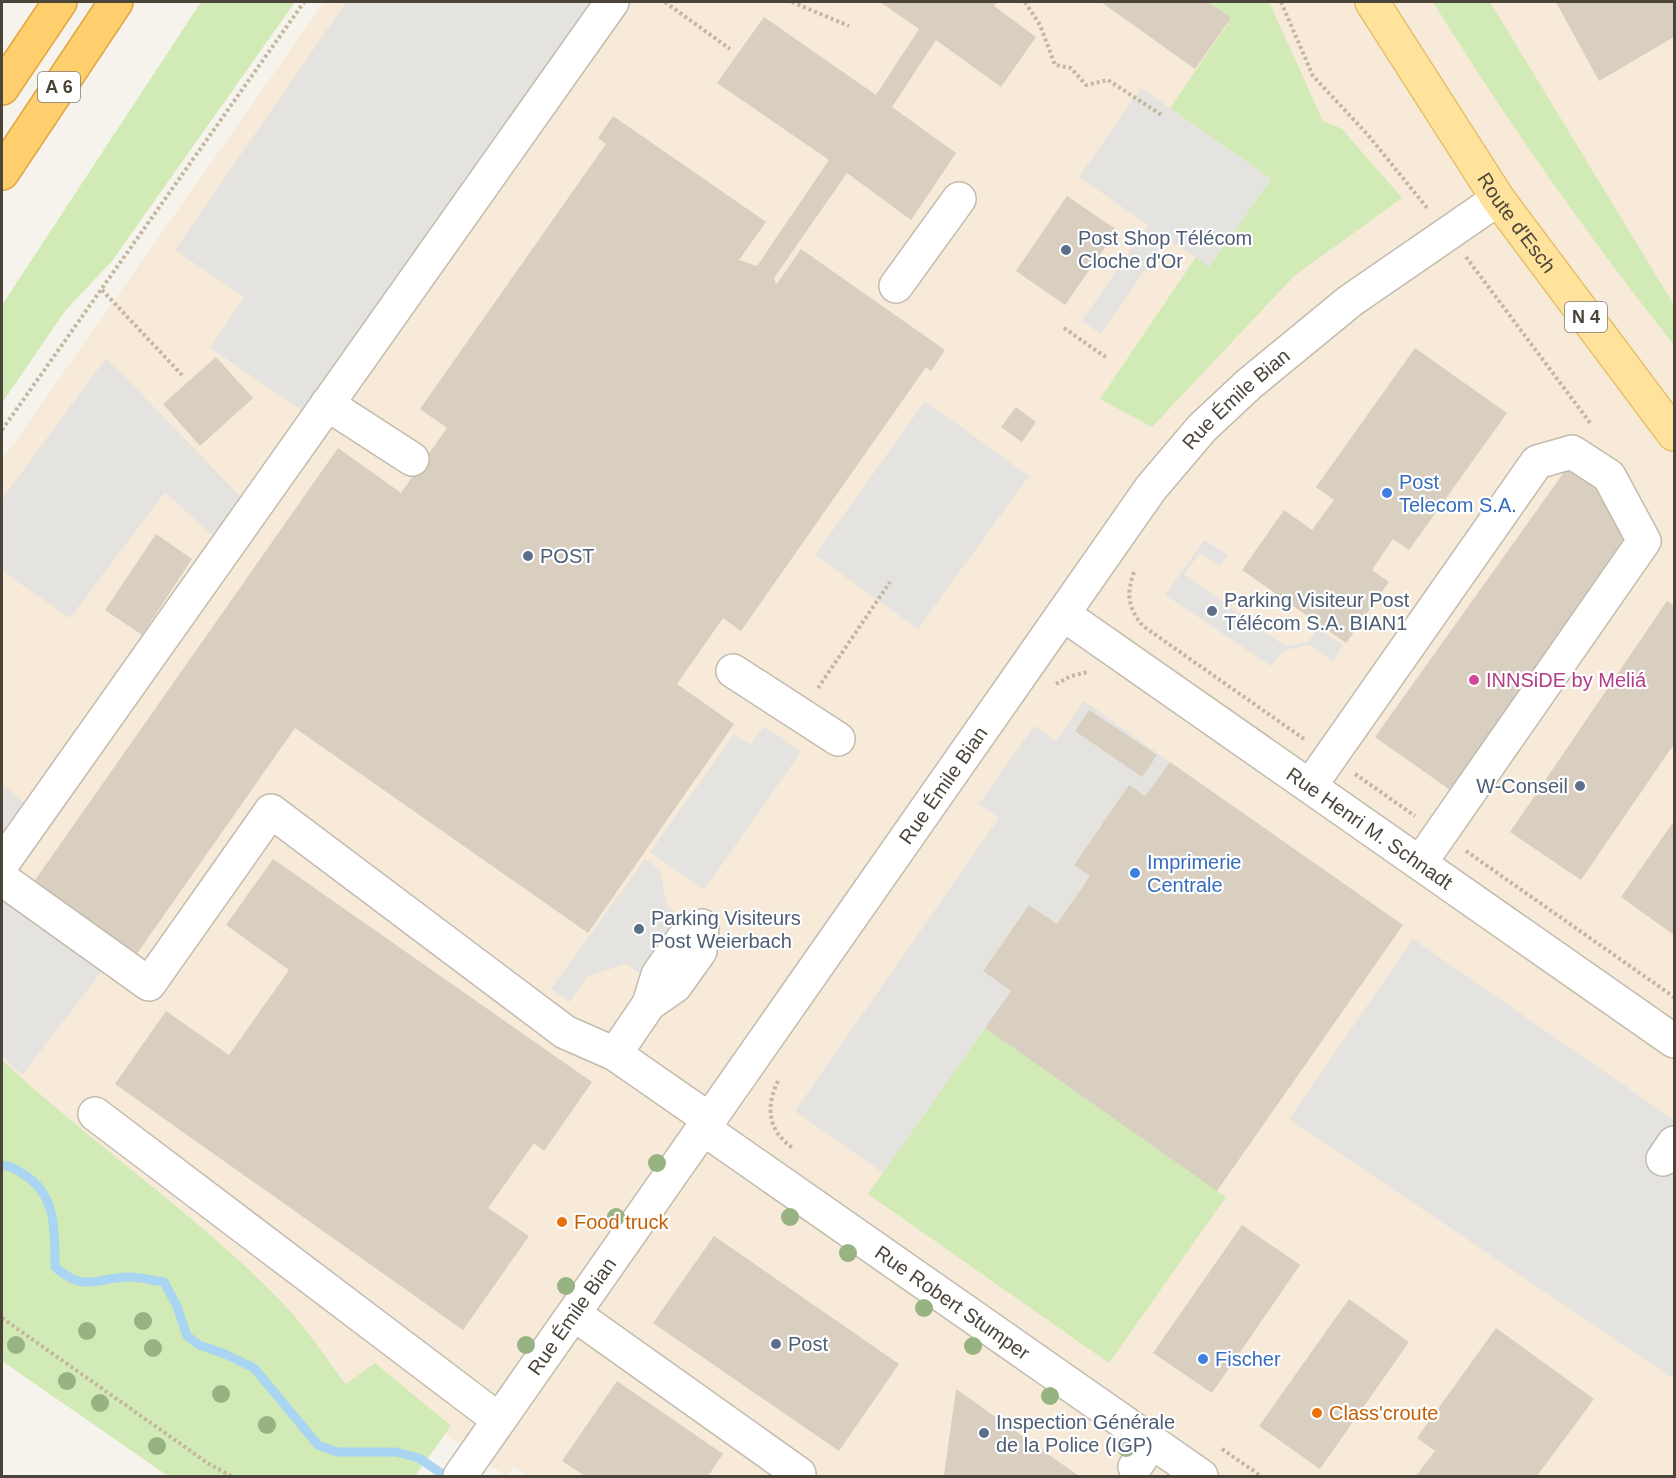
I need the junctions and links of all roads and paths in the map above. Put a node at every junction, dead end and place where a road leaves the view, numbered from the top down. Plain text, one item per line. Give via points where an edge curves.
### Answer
1 (60, 2) edge
2 (116, 2) edge
3 (304, 2) edge
4 (612, 2) edge
5 (666, 2) edge
6 (792, 2) edge
7 (1025, 2) edge
8 (1281, 2) edge
9 (1372, 2) edge
10 (849, 26) dead end
11 (730, 49) dead end
12 (2, 88) edge
13 (1163, 116) dead end
14 (2, 173) edge
15 (959, 199) dead end
16 (1498, 200) junction
17 (1452, 247) junction
18 (1471, 263) junction
19 (896, 286) dead end
20 (102, 290) junction
21 (1064, 328) dead end
22 (1107, 358) dead end
23 (182, 375) dead end
24 (327, 404) junction
25 (1594, 428) dead end
26 (2, 430) edge
27 (1674, 434) edge
28 (412, 459) dead end
29 (1135, 569) dead end
30 (890, 582) dead end
31 (1064, 614) junction
32 (734, 671) dead end
33 (1094, 674) dead end
34 (1051, 691) dead end
35 (801, 714) junction
36 (838, 739) dead end
37 (1330, 757) junction
38 (1310, 786) junction
39 (1440, 834) junction
40 (1420, 862) junction
41 (2, 864) edge
42 (2, 879) edge
43 (706, 919) dead end
44 (1674, 997) edge
45 (1674, 1041) edge
46 (615, 1054) junction
47 (782, 1073) dead end
48 (95, 1114) dead end
49 (707, 1124) junction
50 (795, 1150) dead end
51 (574, 1314) junction
52 (2, 1318) edge
53 (500, 1420) junction
54 (1212, 1442) dead end
55 (467, 1466) edge
56 (231, 1476) edge
57 (797, 1476) edge
58 (1201, 1476) edge
59 (1261, 1476) edge

1 - 12 highway, A 6
2 - 14 highway, A 6
3 - 20 path
4 - 24 street
5 - 11 path
6 - 10 path
7 - 13 path via 1040,25 1055,65 1071,68 1086,85 1108,80
8 - 17 path via 1313,76 1407,180
9 - 16 main road, Route d'Esch / N 4
15 - 19 street
16 - 17 street, Rue Émile Bian
16 - 27 main road, Route d'Esch / N 4
17 - 18 path
17 - 18 path
17 - 31 street, Rue Émile Bian via 1350,301 1202,428 1151,489
18 - 25 path
20 - 23 path
20 - 26 path
21 - 22 path
24 - 28 street
24 - 41 street
29 - 37 path via 1128,590 1131,612 1143,626
30 - 35 path
31 - 38 street, Rue Henri M. Schnadt
31 - 49 street, Rue Émile Bian
32 - 35 street
33 - 34 path via 1071,676 1057,682
35 - 36 street
37 - 38 street
37 - 39 path
37 - 39 street via 1537,462 1572,452 1609,476 1644,541
38 - 40 street, Rue Henri M. Schnadt
39 - 40 street
39 - 44 path
40 - 45 street, Rue Henri M. Schnadt
42 - 46 street, Rue Robert Stumper via 149,984 271,811 565,1032
43 - 46 street via 700,951 675,986 649,1004
46 - 49 street, Rue Robert Stumper
47 - 50 path via 768,1107 771,1124
48 - 53 street
49 - 51 street, Rue Émile Bian
49 - 58 street, Rue Robert Stumper via 1144,1454
51 - 53 street, Rue Émile Bian
51 - 57 street
52 - 56 path
53 - 55 street, Rue Émile Bian
54 - 59 path

